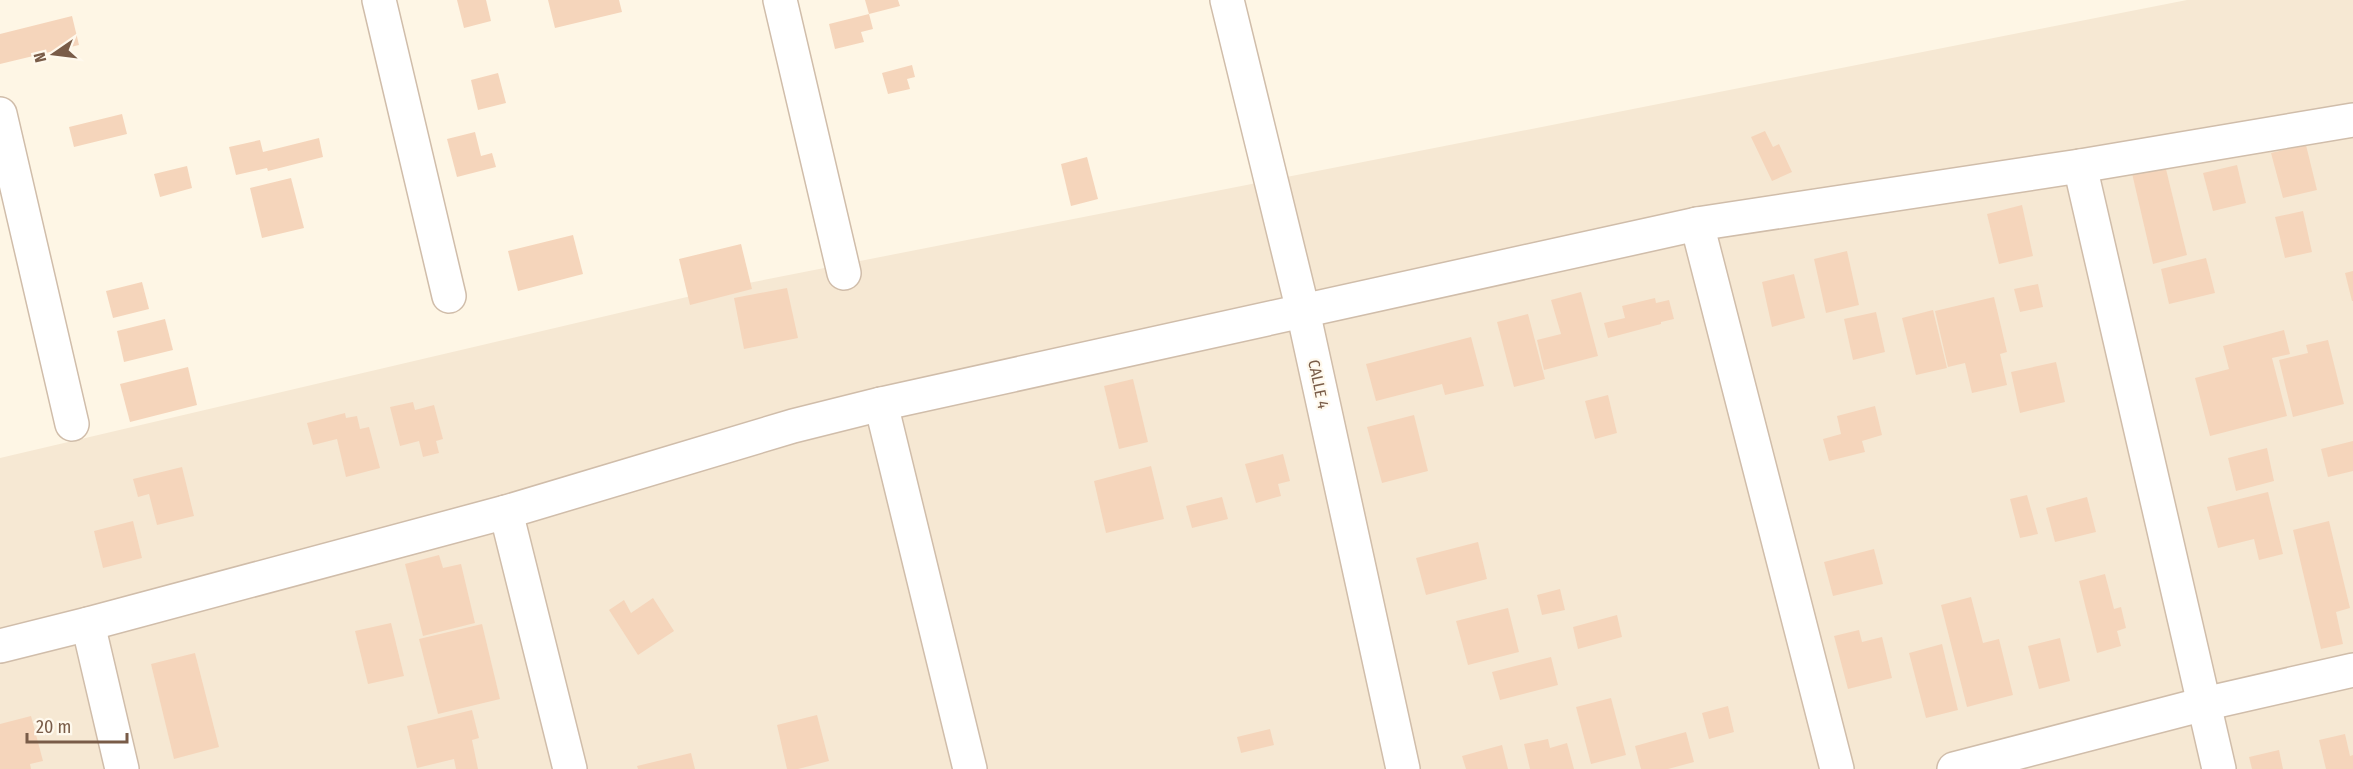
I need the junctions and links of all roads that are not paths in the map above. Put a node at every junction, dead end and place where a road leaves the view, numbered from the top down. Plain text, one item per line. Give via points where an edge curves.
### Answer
1 (378, 0) edge
2 (780, 0) edge
3 (1227, 0) edge
4 (0, 114) edge
5 (2353, 120) edge
6 (2080, 166) junction
7 (1697, 224) junction
8 (844, 273) dead end
9 (449, 296) dead end
10 (1303, 311) junction
11 (881, 404) junction
12 (72, 424) dead end
13 (506, 512) junction
14 (88, 624) junction
15 (0, 646) edge
16 (2353, 670) edge
17 (2204, 704) junction
18 (122, 769) edge
19 (570, 769) edge
20 (970, 769) edge
21 (1403, 769) edge
22 (1837, 769) edge
23 (1954, 769) edge
24 (2219, 769) edge

1 - 9 street
2 - 8 street
3 - 10 street, CALLE 4
4 - 12 street
5 - 6 street
6 - 7 street
6 - 17 street
7 - 10 street
7 - 22 street
10 - 11 street
10 - 21 street, CALLE 4
11 - 13 street via 793,426
11 - 20 street
13 - 14 street
13 - 19 street
14 - 15 street
14 - 18 street
16 - 17 street
17 - 23 street
17 - 24 street

